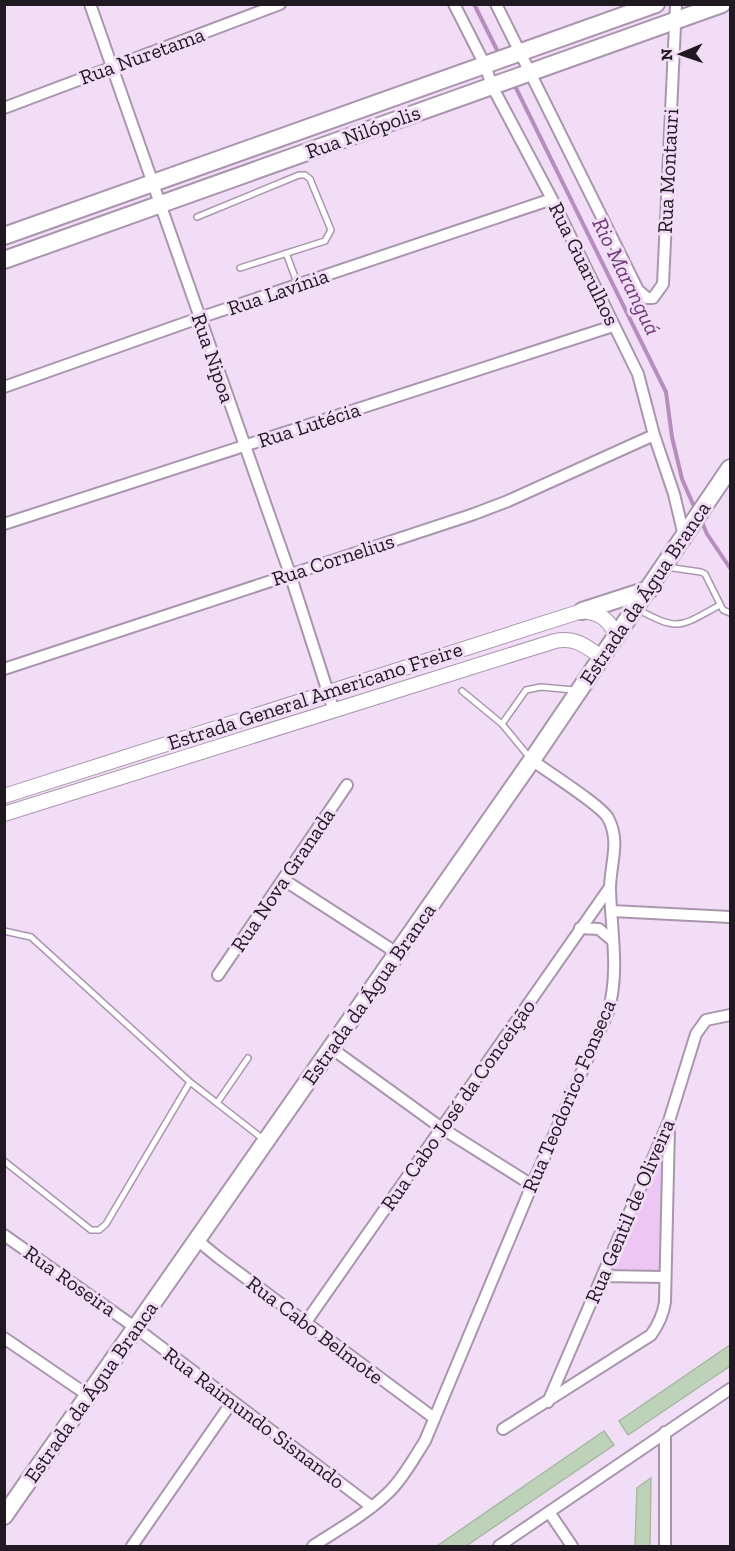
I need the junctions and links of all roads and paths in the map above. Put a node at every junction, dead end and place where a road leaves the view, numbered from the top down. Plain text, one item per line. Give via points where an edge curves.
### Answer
1 (90, 4) edge
2 (280, 4) edge
3 (454, 4) edge
4 (496, 4) edge
5 (656, 4) edge
6 (722, 4) edge
7 (676, 13) edge
8 (515, 55) junction
9 (489, 64) junction
10 (112, 66) junction
11 (511, 80) junction
12 (4, 108) edge
13 (297, 132) junction
14 (304, 153) junction
15 (203, 165) junction
16 (153, 183) junction
17 (211, 187) junction
18 (552, 200) junction
19 (160, 205) junction
20 (197, 217) dead end
21 (4, 236) edge
22 (286, 253) junction
23 (4, 260) edge
24 (240, 268) dead end
25 (298, 285) junction
26 (653, 298) joint
27 (199, 318) junction
28 (613, 326) junction
29 (4, 387) edge
30 (654, 435) junction
31 (244, 447) junction
32 (730, 468) edge
33 (4, 524) edge
34 (687, 531) junction
35 (664, 567) junction
36 (290, 574) junction
37 (650, 590) junction
38 (720, 605) junction
39 (636, 609) junction
40 (582, 610) junction
41 (730, 613) edge
42 (616, 637) junction
43 (601, 657) junction
44 (4, 669) edge
45 (579, 690) junction
46 (462, 691) dead end
47 (328, 692) junction
48 (334, 711) junction
49 (502, 724) junction
50 (532, 760) junction
51 (347, 785) dead end
52 (4, 796) edge
53 (4, 814) edge
54 (284, 880) junction
55 (610, 887) junction
56 (612, 911) junction
57 (730, 917) edge
58 (580, 928) junction
59 (4, 931) edge
60 (613, 940) junction
61 (397, 953) junction
62 (219, 975) dead end
63 (730, 1015) edge
64 (331, 1048) junction
65 (248, 1058) dead end
66 (190, 1082) junction
67 (217, 1103) junction
68 (669, 1121) junction
69 (443, 1129) junction
70 (266, 1142) junction
71 (4, 1161) edge
72 (532, 1185) junction
73 (4, 1235) edge
74 (197, 1240) junction
75 (603, 1276) junction
76 (664, 1277) junction
77 (306, 1322) junction
78 (136, 1328) junction
79 (4, 1338) edge
80 (730, 1389) edge
81 (89, 1396) junction
82 (232, 1402) junction
83 (548, 1402) junction
84 (434, 1418) junction
85 (503, 1429) dead end
86 (665, 1432) junction
87 (372, 1507) junction
88 (549, 1512) junction
89 (4, 1516) edge
90 (513, 1543) edge
91 (132, 1546) edge
92 (313, 1546) edge
93 (499, 1546) edge
94 (572, 1546) edge
95 (665, 1546) edge

1 - 10 street, Rua Nipoa
2 - 10 street, Rua Nuretama
3 - 9 street, Rua Guarulhos
4 - 8 street, Rua Guarulhos
5 - 8 main road, Rua Nilópolis
6 - 7 main road, Rua Nilópolis
7 - 11 main road, Rua Nilópolis
7 - 26 street, Rua Montauri via 663,284
8 - 9 main road, Rua Nilópolis
8 - 11 street, Rua Guarulhos
9 - 11 street, Rua Guarulhos
9 - 13 main road, Rua Nilópolis
10 - 12 street, Rua Nuretama
10 - 16 street, Rua Nipoa
11 - 14 main road, Rua Nilópolis
11 - 18 street, Rua Guarulhos
11 - 26 street, Rua Guarulhos via 638,290
13 - 14 main road
13 - 15 main road, Rua Nilópolis
14 - 17 main road, Rua Nilópolis
15 - 16 main road, Rua Nilópolis
15 - 17 main road
16 - 19 street, Rua Nipoa
16 - 21 main road, Rua Nilópolis
17 - 19 main road, Rua Nilópolis
18 - 25 street, Rua Lavínia
18 - 28 street, Rua Guarulhos
19 - 23 main road, Rua Nilópolis
19 - 27 street, Rua Nipoa
20 - 22 lane via 305,175 310,178 331,230 324,241
22 - 24 lane
22 - 25 lane
25 - 27 street, Rua Lavínia
27 - 29 street, Rua Lavínia
27 - 31 street, Rua Nipoa
28 - 30 street, Rua Guarulhos via 638,374
28 - 31 street, Rua Lutécia
30 - 34 street, Rua Guarulhos
30 - 36 street, Rua Cornelius via 474,514
31 - 33 street, Rua Lutécia
31 - 36 street, Rua Nipoa
32 - 34 main road, Estrada da Água Branca
34 - 35 main road, Estrada da Água Branca
35 - 37 main road, Estrada da Água Branca
35 - 38 lane via 705,574
36 - 44 street, Rua Cornelius
36 - 47 street, Rua Nipoa
37 - 39 main road, Estrada da Água Branca
37 - 40 main road
38 - 39 lane via 676,625
38 - 41 lane
39 - 42 main road, Estrada da Água Branca
40 - 42 street via 603,616
40 - 47 street, Estrada General Americano Freire
42 - 43 main road, Estrada da Água Branca
43 - 45 main road, Estrada da Água Branca
43 - 48 street, Estrada General Americano Freire via 581,642 562,640
45 - 49 lane via 526,690
45 - 50 main road, Estrada da Água Branca
46 - 49 lane
47 - 48 street, Rua Nipoa
47 - 52 street, Estrada General Americano Freire
48 - 53 street, Estrada General Americano Freire
49 - 50 lane
50 - 55 street, Rua Teodorico Fonseca via 606,815 614,831
50 - 61 main road, Estrada da Água Branca
51 - 54 street, Rua Nova Granada
54 - 61 street
54 - 62 street, Rua Nova Granada
55 - 56 street, Rua Teodorico Fonseca
55 - 58 street, Rua Cabo José da Conceição
56 - 57 street
56 - 60 street, Rua Teodorico Fonseca
58 - 60 street via 598,929
58 - 69 street, Rua Cabo José da Conceição
59 - 66 lane via 31,937
60 - 72 street, Rua Teodorico Fonseca via 613,994 608,1012
61 - 64 main road, Estrada da Água Branca
63 - 68 street, Rua Gentil de Oliveira via 706,1020 696,1034
64 - 69 street
64 - 70 main road, Estrada da Água Branca
65 - 67 lane
66 - 67 lane
66 - 71 lane via 99,1230 91,1230
67 - 70 lane
68 - 75 street, Rua Gentil de Oliveira
68 - 76 street
69 - 72 street
69 - 77 street, Rua Cabo José da Conceição
70 - 74 main road, Estrada da Água Branca
72 - 84 street, Rua Teodorico Fonseca
73 - 78 street, Rua Roseira
74 - 77 street, Rua Cabo Belmote
74 - 78 main road, Estrada da Água Branca
75 - 76 street
75 - 83 street, Rua Gentil de Oliveira
76 - 83 street via 663,1314 651,1335
77 - 84 street, Rua Cabo Belmote
78 - 81 main road, Estrada da Água Branca
78 - 82 street, Rua Raimundo Sisnando
79 - 81 street
80 - 86 street
81 - 89 main road, Estrada da Água Branca
82 - 87 street, Rua Raimundo Sisnando
82 - 91 street
83 - 85 street
84 - 87 street, Rua Teodorico Fonseca via 403,1476
86 - 88 street
86 - 95 street
87 - 92 street, Rua Teodorico Fonseca
88 - 90 street
88 - 94 street
90 - 93 street

